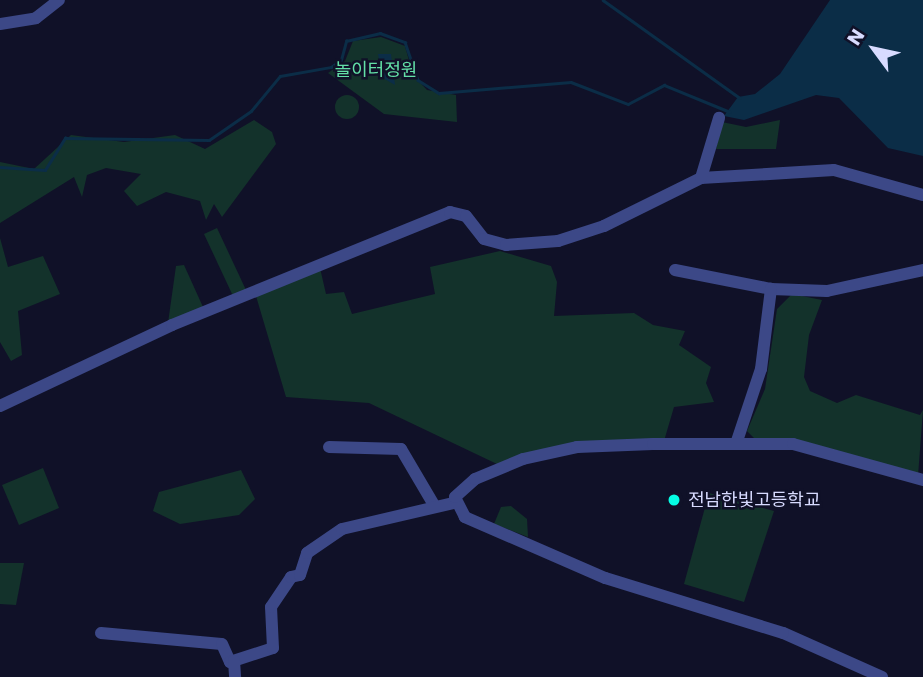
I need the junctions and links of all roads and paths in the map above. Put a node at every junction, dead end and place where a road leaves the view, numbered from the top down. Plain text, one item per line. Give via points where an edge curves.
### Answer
1 (59, 0) edge
2 (0, 24) edge
3 (719, 118) dead end
4 (701, 178) junction
5 (923, 195) edge
6 (675, 270) dead end
7 (923, 270) edge
8 (771, 289) junction
9 (0, 406) edge
10 (736, 444) junction
11 (329, 447) dead end
12 (923, 480) edge
13 (454, 503) junction
14 (434, 505) junction
15 (101, 633) dead end
16 (234, 661) junction
17 (235, 677) edge
18 (882, 677) edge

1 - 2 street via 36,18
3 - 4 street
4 - 5 street via 834,170
4 - 9 street via 604,226 558,241 493,243 457,211 431,218 162,330
6 - 8 street
7 - 8 street via 827,291
8 - 10 street via 761,369
10 - 12 street via 793,444
10 - 13 street via 565,449 489,471 459,490
11 - 14 street via 401,449
13 - 14 street
13 - 18 street via 465,517 605,578 783,633
14 - 16 street via 335,532 307,553 300,575 291,577 271,607 272,648
15 - 16 street via 222,644 223,656
16 - 17 street

